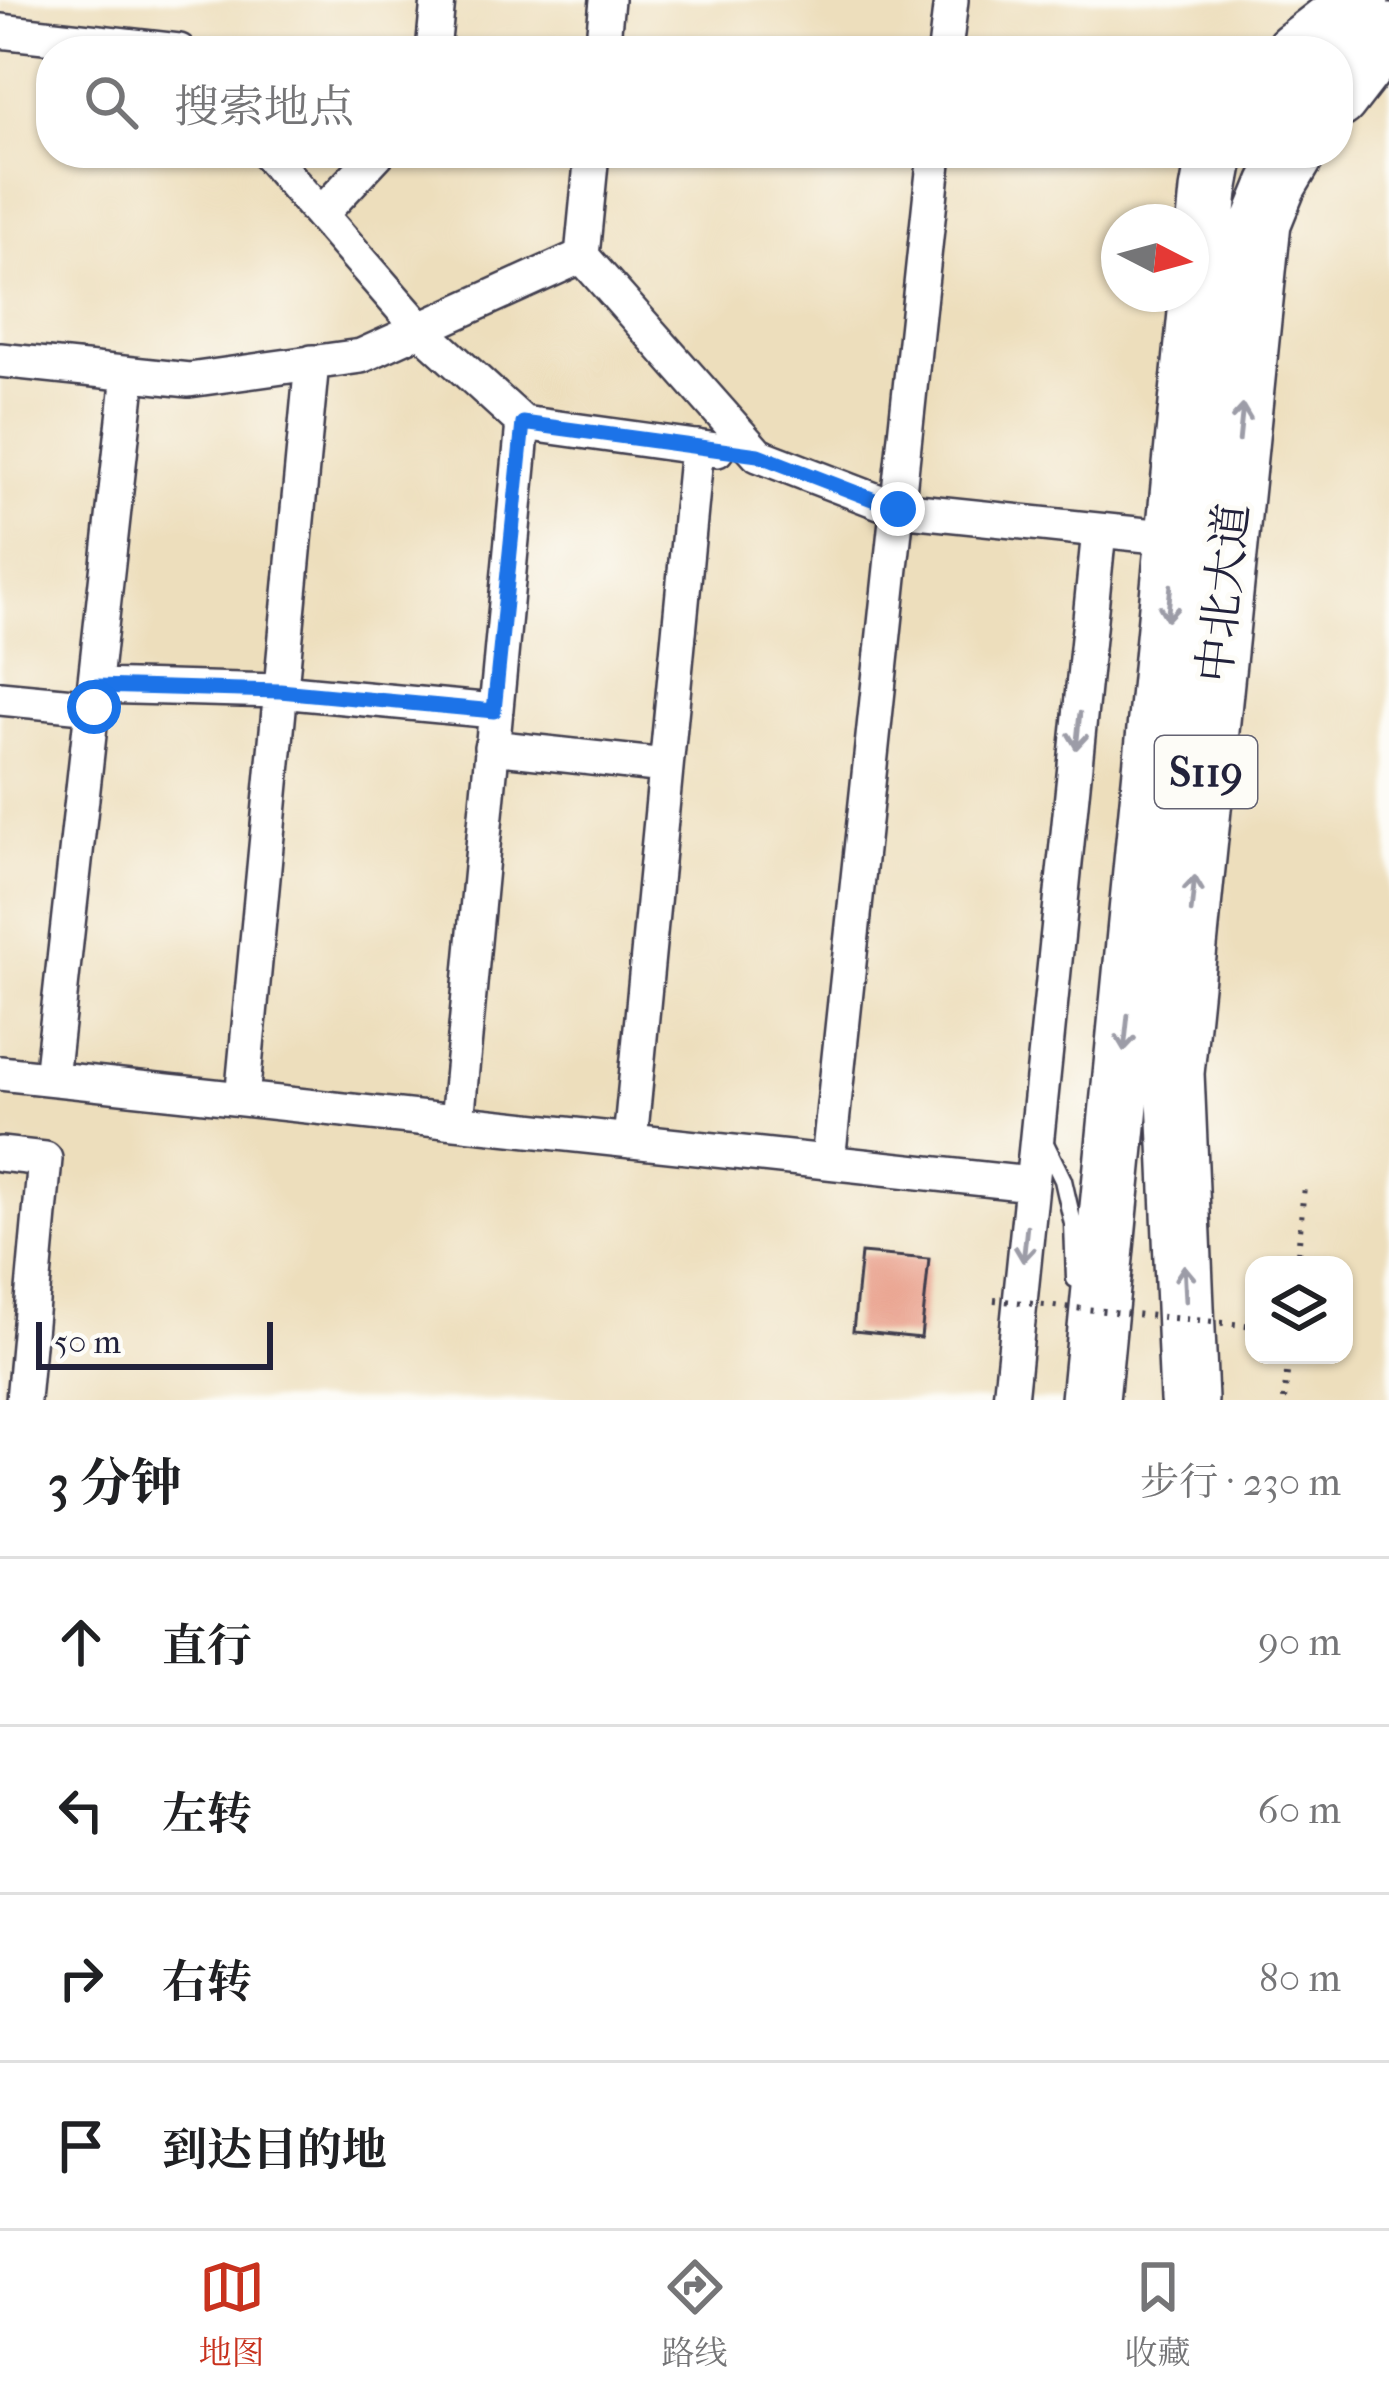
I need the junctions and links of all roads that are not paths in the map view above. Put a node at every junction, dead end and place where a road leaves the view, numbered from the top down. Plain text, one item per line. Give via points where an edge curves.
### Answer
1 (438, 0) edge
2 (607, 0) edge
3 (950, 0) edge
4 (1360, 0) edge
5 (0, 31) edge
6 (1389, 33) edge
7 (44, 36) edge
8 (434, 36) edge
9 (603, 36) edge
10 (946, 36) edge
11 (1313, 36) edge
12 (1353, 80) edge
13 (280, 168) edge
14 (364, 168) edge
15 (591, 168) edge
16 (933, 168) edge
17 (1213, 168) edge
18 (1288, 168) edge
19 (321, 214) junction
20 (582, 256) junction
21 (420, 329) junction
22 (0, 360) edge
23 (312, 362) junction
24 (129, 374) junction
25 (523, 423) junction
26 (697, 447) junction
27 (758, 455) junction
28 (898, 509) junction
29 (1100, 531) junction
30 (1175, 538) junction
31 (280, 691) junction
32 (95, 696) junction
33 (0, 698) edge
34 (494, 711) junction
35 (491, 747) junction
36 (665, 766) junction
37 (0, 1072) edge
38 (50, 1078) junction
39 (242, 1099) junction
40 (457, 1122) junction
41 (1036, 1125) junction
42 (630, 1141) junction
43 (0, 1154) edge
44 (828, 1161) junction
45 (1031, 1184) junction
46 (1075, 1286) dead end
47 (22, 1400) edge
48 (1010, 1400) edge
49 (1090, 1400) edge
50 (1190, 1400) edge

1 - 8 street
2 - 9 street
3 - 10 street
4 - 11 highway
5 - 7 street
6 - 12 highway
13 - 19 street
14 - 19 street
15 - 20 street
16 - 28 street
17 - 30 highway, 中北大道 / S119
50 -> 18 highway, 中北大道 / S119 via 1175,1073 1262,222
19 - 21 street
20 - 21 street
20 - 27 street
21 - 23 street via 361,356
21 - 25 street
22 - 24 street
23 - 24 street via 189,380
23 - 31 street
24 - 32 street
25 - 26 street
25 - 34 street
26 - 27 street
26 - 36 street
27 - 28 street
28 - 29 street
28 - 44 street
29 - 30 street
29 -> 41 street
30 -> 49 highway, 中北大道 / S119
31 - 32 street
31 - 34 street
31 - 39 street
32 - 33 street
32 - 38 street
34 - 35 street
35 - 36 street
35 - 40 street
36 - 42 street
37 - 38 street
38 - 39 street
39 - 40 street
40 - 42 street
41 - 45 street
41 - 46 lane via 1064,1180
42 - 44 street
43 - 47 street via 45,1159
44 - 45 street
45 -> 48 street

